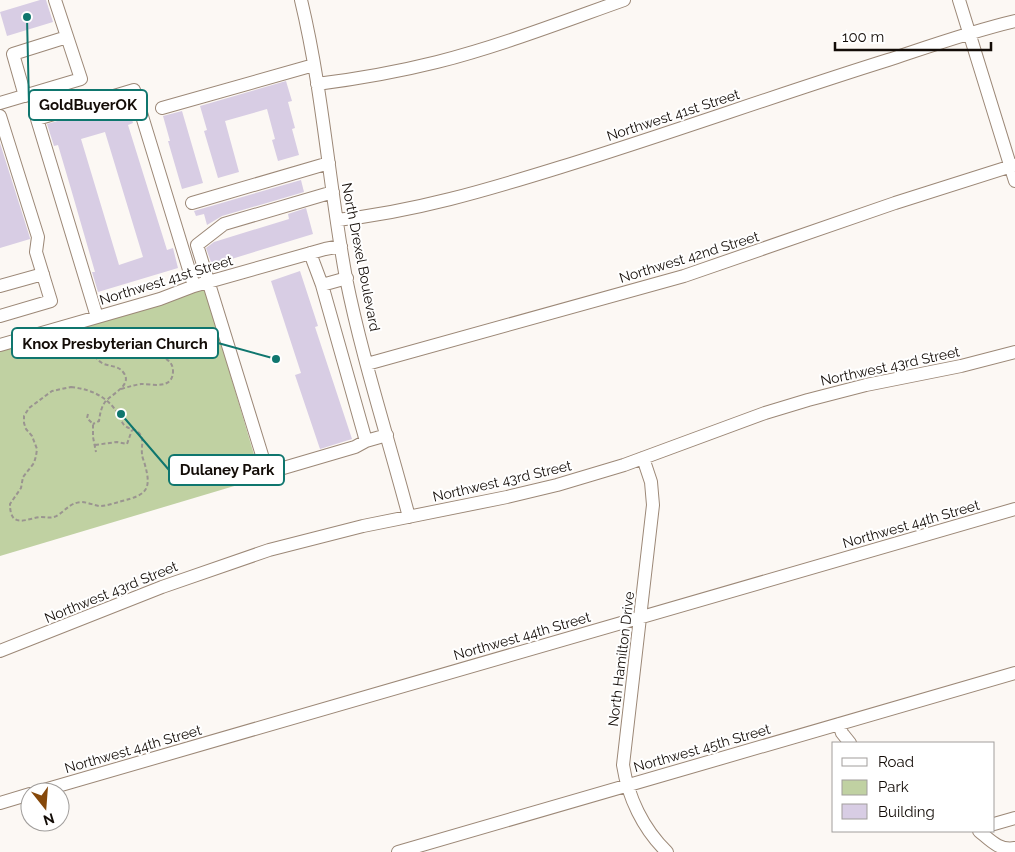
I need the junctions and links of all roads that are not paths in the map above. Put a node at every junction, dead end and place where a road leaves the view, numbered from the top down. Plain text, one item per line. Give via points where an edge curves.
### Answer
1 (55, 0) edge
2 (301, 0) edge
3 (624, 0) edge
4 (959, 0) edge
5 (1015, 21) edge
6 (969, 34) junction
7 (67, 37) junction
8 (314, 65) junction
9 (317, 84) junction
10 (25, 96) junction
11 (0, 103) edge
12 (162, 108) dead end
13 (0, 116) edge
14 (329, 163) junction
15 (1013, 166) edge
16 (1015, 181) edge
17 (333, 192) junction
18 (192, 204) dead end
19 (337, 220) junction
20 (341, 246) junction
21 (310, 253) junction
22 (43, 274) junction
23 (347, 278) junction
24 (209, 282) junction
25 (322, 285) junction
26 (0, 286) edge
27 (194, 286) junction
28 (0, 316) edge
29 (97, 317) junction
30 (0, 344) edge
31 (1015, 352) edge
32 (367, 364) junction
33 (387, 435) junction
34 (366, 441) junction
35 (643, 458) junction
36 (1015, 509) edge
37 (409, 517) junction
38 (640, 618) junction
39 (0, 652) edge
40 (1015, 673) edge
41 (839, 724) junction
42 (849, 742) edge
43 (70, 782) edge
44 (629, 785) junction
45 (20, 797) edge
46 (0, 803) edge
47 (1015, 818) edge
48 (995, 824) edge
49 (980, 832) edge
50 (1015, 848) edge
51 (398, 852) edge
52 (667, 852) edge

1 - 7 street
2 - 8 street, North Drexel Boulevard
3 - 9 street via 436,62
4 - 6 street
5 - 6 street, Northwest 41st Street
6 - 15 street
6 - 19 street, Northwest 41st Street via 472,194 408,209
7 - 10 street via 12,54
7 - 10 street via 81,79
8 - 9 street, North Drexel Boulevard
8 - 12 street
9 - 14 street, North Drexel Boulevard
10 - 11 street
13 - 22 street via 38,237 36,252
14 - 17 street, North Drexel Boulevard
14 - 18 street
15 - 16 street
15 - 32 street, Northwest 42nd Street via 684,276
17 - 19 street, North Drexel Boulevard
17 - 24 street via 224,224 197,245
19 - 20 street, North Drexel Boulevard
20 - 21 street, Northwest 41st Street
20 - 23 street, North Drexel Boulevard
21 - 24 street, Northwest 41st Street
21 - 25 street
22 - 26 street
22 - 28 street via 51,300
23 - 25 street
23 - 32 street, North Drexel Boulevard
24 - 27 street, Northwest 41st Street
24 - 34 street via 266,468 280,469
25 - 34 street
27 - 29 street, Northwest 41st Street via 168,297
27 - 29 street via 134,90 38,119
29 - 30 street, Northwest 41st Street
31 - 35 street, Northwest 43rd Street via 808,400
32 - 33 street, North Drexel Boulevard
33 - 34 street
33 - 37 street, North Drexel Boulevard
35 - 37 street, Northwest 43rd Street via 542,489
35 - 38 street, North Hamilton Drive via 651,482 653,505
36 - 38 street, Northwest 44th Street
37 - 39 street, Northwest 43rd Street via 330,534 233,562
38 - 43 street, Northwest 44th Street
38 - 44 street, North Hamilton Drive via 623,765
40 - 41 street, Northwest 45th Street
41 - 42 street
41 - 44 street, Northwest 45th Street
44 - 51 street, Northwest 45th Street
44 - 52 street, North Hamilton Drive via 648,831
45 - 46 street
47 - 48 street
49 - 50 street via 998,847

